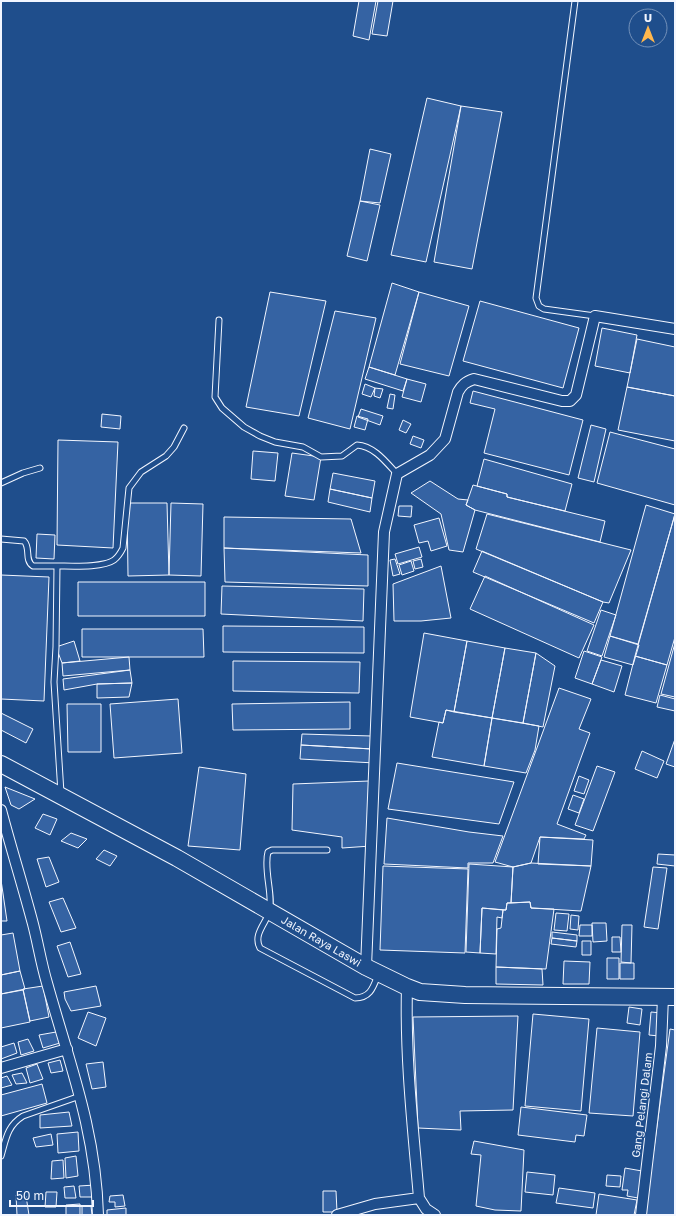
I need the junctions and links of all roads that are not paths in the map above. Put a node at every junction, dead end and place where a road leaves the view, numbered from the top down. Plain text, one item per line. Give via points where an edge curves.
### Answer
1 (575, 1) edge
2 (595, 316) junction
3 (219, 320) dead end
4 (675, 329) edge
5 (184, 428) dead end
6 (40, 468) dead end
7 (397, 474) junction
8 (1, 483) edge
9 (1, 539) edge
10 (57, 566) junction
11 (1, 764) edge
12 (61, 796) junction
13 (1, 810) edge
14 (327, 850) dead end
15 (269, 911) junction
16 (372, 970) junction
17 (407, 987) junction
18 (669, 997) edge
19 (67, 1048) junction
20 (1, 1068) edge
21 (80, 1096) junction
22 (1, 1156) edge
23 (419, 1198) junction
24 (98, 1215) edge
25 (337, 1215) edge
26 (435, 1215) edge
27 (641, 1215) edge

1 - 2 lane via 536,298 544,310
2 - 4 street
2 - 7 street via 574,398 562,401 474,379 467,381 461,385 458,392 445,439 430,455
3 - 7 lane via 215,397 222,408 244,427 260,436 275,442 303,447 321,457 342,456 357,445 362,445 377,453
5 - 10 lane via 166,456 141,472 129,488 123,548 120,554 105,564
6 - 8 lane
7 - 16 street via 384,532
9 - 10 lane via 24,541 28,561 33,566
10 - 12 lane via 54,682
11 - 12 main road, Jalan Raya Laswi
12 - 15 main road, Jalan Raya Laswi
13 - 19 street
14 - 15 lane via 268,852
15 - 16 main road, Jalan Raya Laswi
15 - 16 lane via 258,935 260,948 355,998 361,998 372,991
16 - 17 main road, Jalan Raya Laswi
17 - 18 main road, Jalan Raya Laswi via 420,992 465,995
17 - 23 street via 409,1090
18 - 27 street, Gang Pelangi Dalam
19 - 20 street
19 - 21 street
21 - 22 lane via 15,1121 6,1137
21 - 24 street via 90,1134 97,1182
23 - 25 street via 375,1204
23 - 26 street via 426,1209

